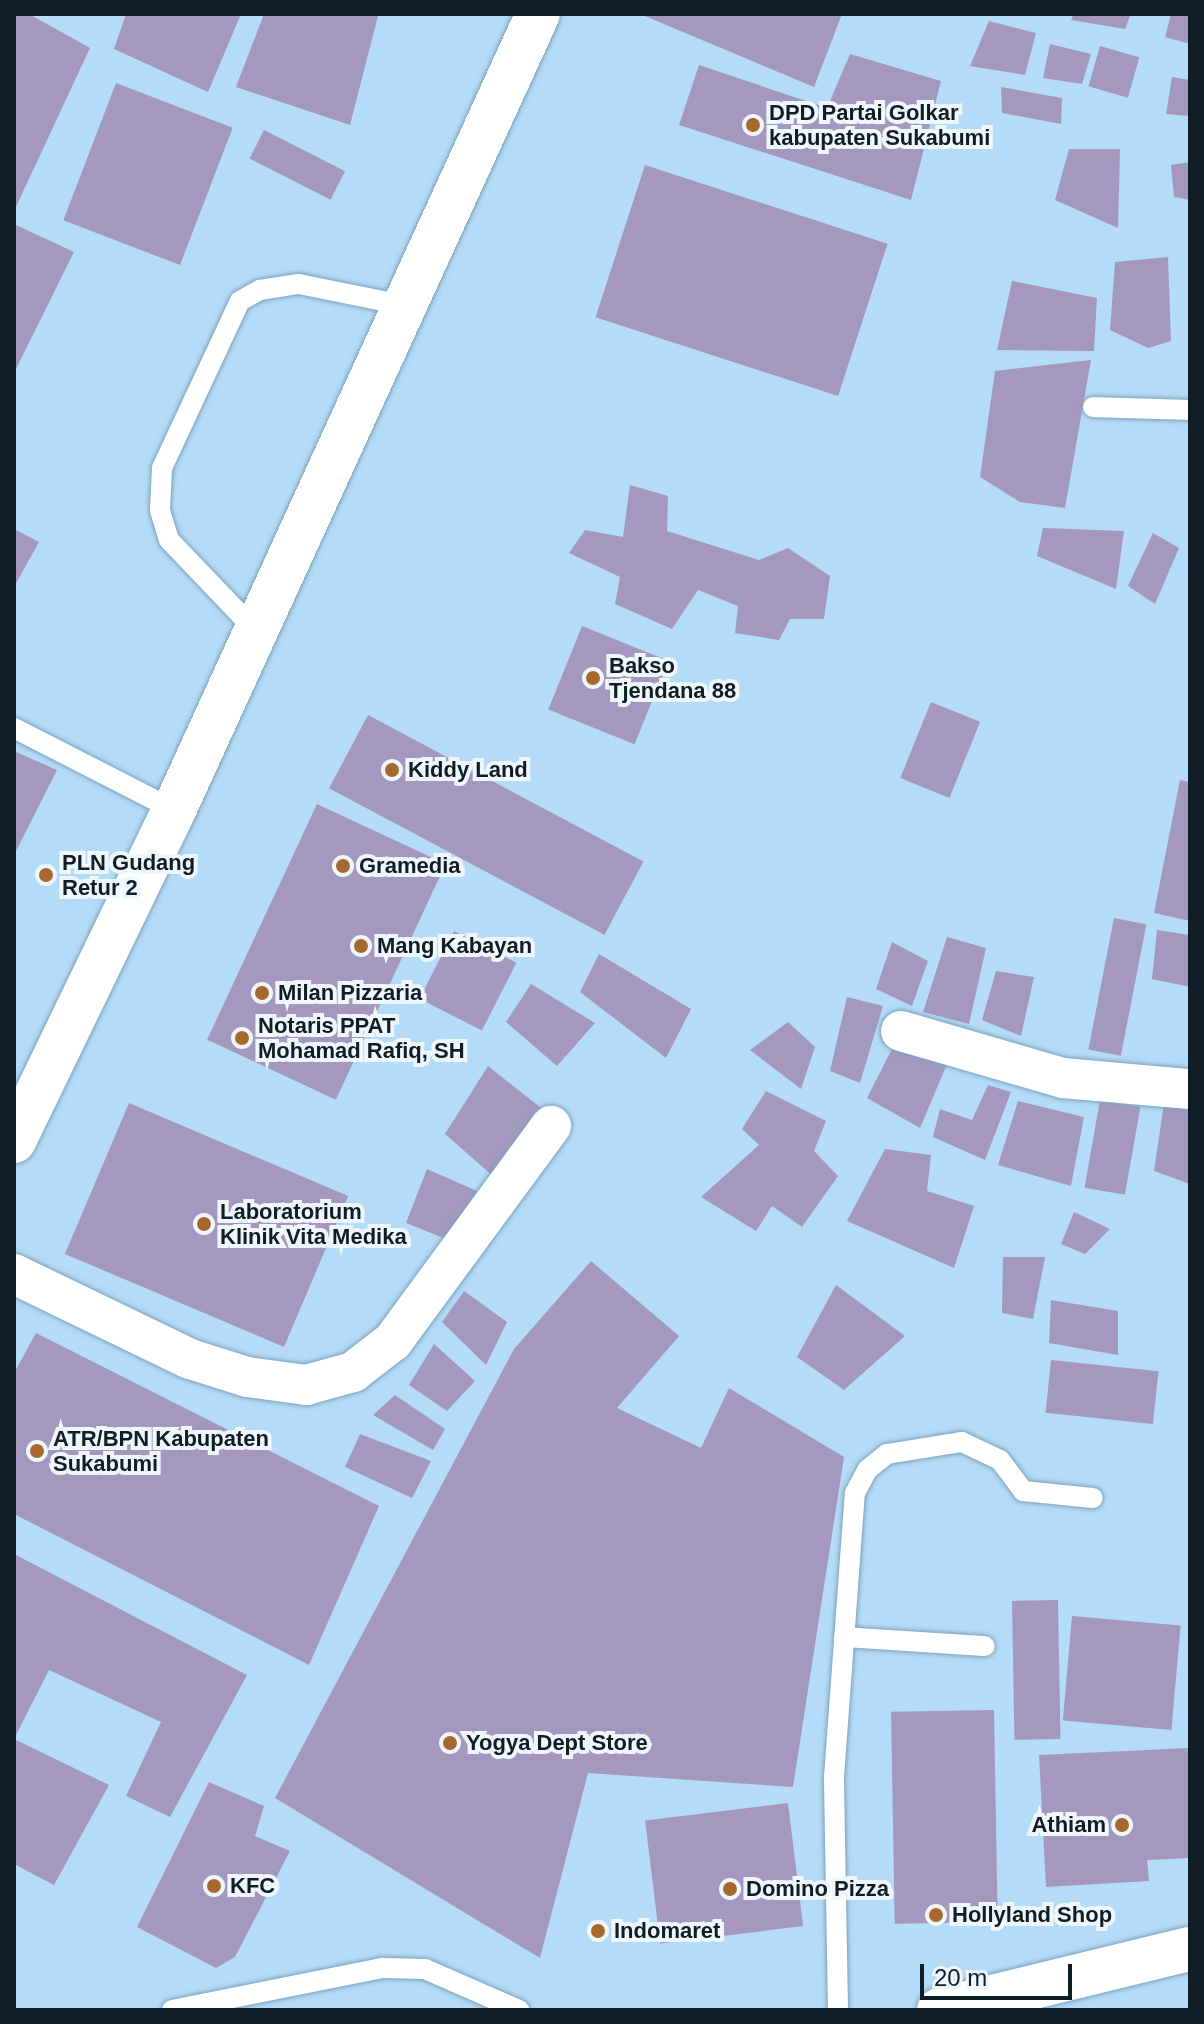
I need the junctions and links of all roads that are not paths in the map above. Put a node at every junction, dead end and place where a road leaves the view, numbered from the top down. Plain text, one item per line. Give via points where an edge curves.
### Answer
1 (538, 14) edge
2 (403, 305) junction
3 (1093, 407) dead end
4 (1190, 410) edge
5 (257, 632) junction
6 (14, 728) edge
7 (174, 810) junction
8 (901, 1031) dead end
9 (1190, 1089) edge
10 (551, 1126) dead end
11 (14, 1141) edge
12 (14, 1274) edge
13 (1093, 1498) dead end
14 (844, 1637) junction
15 (985, 1646) dead end
16 (1190, 1949) edge
17 (172, 2010) edge
18 (519, 2010) edge
19 (838, 2010) edge
20 (939, 2010) edge

1 - 2 main road
2 - 5 main road
2 - 5 lane via 299,284 260,290 240,301 162,468 160,510 169,540
3 - 4 lane
5 - 7 main road
6 - 7 lane
7 - 11 main road
8 - 9 street via 1063,1078
10 - 12 street via 393,1341 353,1372 306,1385 247,1377 190,1359
13 - 14 lane via 1023,1491 1000,1460 962,1442 887,1454 867,1470 855,1493
14 - 15 lane
14 - 19 lane via 834,1777
16 - 20 main road
17 - 18 lane via 383,1968 425,1969

